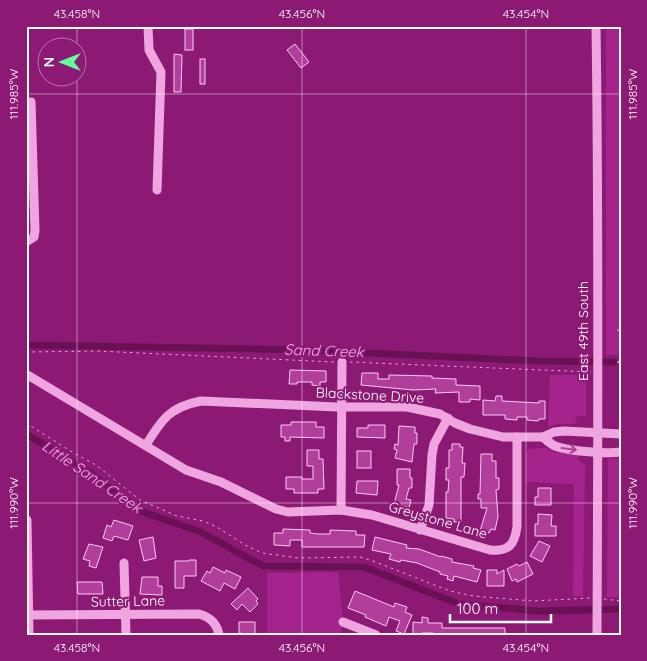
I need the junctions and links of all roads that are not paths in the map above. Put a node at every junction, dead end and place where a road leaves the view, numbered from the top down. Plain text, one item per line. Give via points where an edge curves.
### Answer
1 (148, 26) edge
2 (596, 26) edge
3 (26, 102) edge
4 (157, 190) dead end
5 (26, 242) edge
6 (347, 362) road end
7 (26, 374) edge
8 (342, 407) junction
9 (448, 418) junction
10 (599, 431) junction
11 (621, 434) edge
12 (517, 437) junction
13 (544, 437) junction
14 (146, 445) junction
15 (598, 452) junction
16 (621, 452) edge
17 (341, 510) junction
18 (27, 520) edge
19 (420, 530) junction
20 (124, 563) dead end
21 (125, 614) junction
22 (28, 615) edge
23 (342, 622) dead end
24 (29, 635) edge
25 (126, 635) edge
26 (219, 635) edge
27 (376, 635) edge
28 (596, 635) edge

1 - 4 street via 149,50 161,72
2 - 10 street, East 49th South
3 - 5 street via 31,102 35,231 34,237
6 - 8 street
7 - 14 street
8 - 9 street, Blackstone Drive via 407,407
8 - 14 street, Blackstone Drive via 201,401 185,404 170,413
8 - 17 street
9 - 12 street, Blackstone Drive via 486,434
9 - 19 street via 434,444 429,505
10 - 11 street, Blackstone Drive
10 - 13 street, Blackstone Drive via 554,432
10 - 15 street, East 49th South
12 - 13 street, Blackstone Drive
12 - 19 street, Greystone Lane via 517,526 516,538 510,546 501,551 490,550
13 -> 15 street, Blackstone Drive via 561,448
14 - 17 street, Greystone Lane via 186,470 221,482 276,509 288,512
15 - 16 street, Blackstone Drive
15 - 28 street, East 49th South
17 - 19 street, Greystone Lane via 372,515
18 - 22 street
20 - 21 street
21 - 22 street, Sutter Lane
21 - 25 street
21 - 26 street, Sutter Lane via 207,616 218,627
22 - 24 street
23 - 27 street

